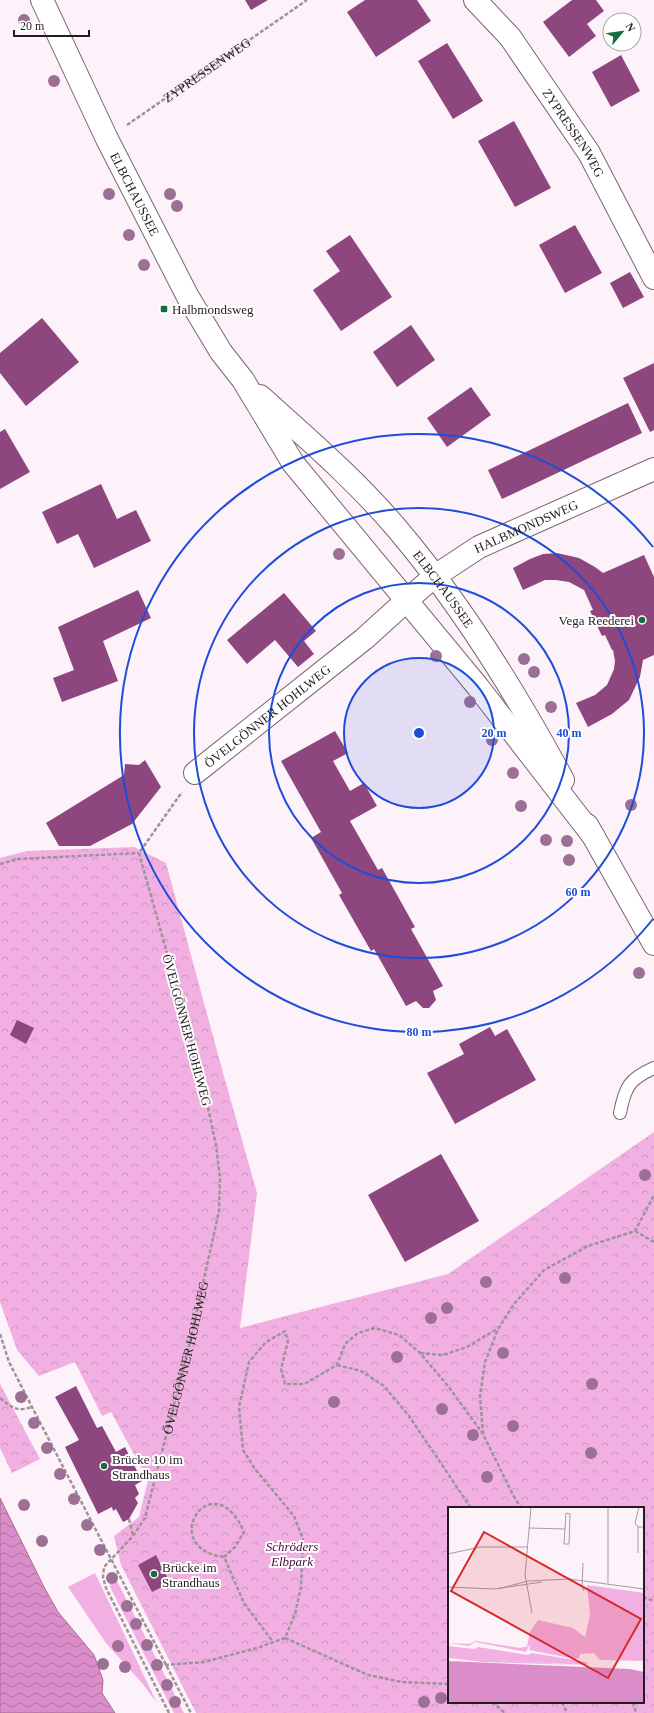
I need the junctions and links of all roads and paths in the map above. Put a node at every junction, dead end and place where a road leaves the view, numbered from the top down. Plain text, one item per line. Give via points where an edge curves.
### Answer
1 (42, 0) edge
2 (307, 0) edge
3 (475, 0) edge
4 (107, 139) junction
5 (654, 278) edge
6 (243, 380) junction
7 (654, 469) edge
8 (435, 576) junction
9 (407, 600) junction
10 (195, 773) joint
11 (594, 837) junction
12 (139, 853) junction
13 (0, 864) edge
14 (654, 944) edge
15 (654, 1068) edge
16 (620, 1113) dead end
17 (654, 1195) edge
18 (635, 1231) junction
19 (654, 1242) edge
20 (498, 1329) junction
21 (0, 1334) edge
22 (420, 1353) junction
23 (336, 1365) junction
24 (0, 1398) edge
25 (32, 1407) junction
26 (483, 1434) junction
27 (470, 1507) edge
28 (520, 1507) edge
29 (129, 1519) dead end
30 (134, 1536) junction
31 (224, 1556) junction
32 (111, 1558) junction
33 (644, 1597) edge
34 (654, 1601) edge
35 (285, 1638) junction
36 (273, 1642) junction
37 (165, 1665) junction
38 (448, 1684) edge
39 (493, 1703) edge
40 (562, 1703) edge
41 (633, 1703) edge
42 (168, 1713) edge
43 (191, 1713) edge
44 (505, 1713) edge
45 (567, 1713) edge
46 (636, 1713) edge

1 - 4 main road, ELBCHAUSSEE
2 - 4 path, ZYPRESSENWEG
3 - 5 main road, ZYPRESSENWEG via 510,38 589,153
4 - 6 main road, ELBCHAUSSEE via 188,297 221,352
6 - 8 main road, ELBCHAUSSEE via 365,494
6 - 9 main road, ELBCHAUSSEE via 293,463
7 - 8 main road, HALBMONDSWEG via 495,540
8 - 9 main road, HALBMONDSWEG
8 - 11 main road, ELBCHAUSSEE via 514,692
9 - 10 main road, ÖVELGÖNNER HOHLWEG via 364,639
9 - 11 main road, ELBCHAUSSEE
10 - 12 path, ÖVELGÖNNER HOHLWEG
11 - 14 main road, ELBCHAUSSEE
12 - 13 path via 18,859
12 - 30 path, ÖVELGÖNNER HOHLWEG via 201,1075 216,1145 220,1178 219,1211 192,1338 145,1518
15 - 16 lane via 631,1080 624,1092
17 - 18 path
18 - 19 path
18 - 20 path via 588,1246 544,1270 514,1304
20 - 22 path via 467,1347 443,1355
20 - 26 path via 485,1362 480,1396
21 - 25 path via 9,1362
22 - 23 path via 399,1335 375,1328 358,1332 345,1344
22 - 26 path
23 - 27 path via 361,1371 384,1386 409,1416
23 - 35 path via 304,1384 285,1384 281,1369 288,1341 285,1331 266,1342 249,1362 239,1407 243,1450 254,1469 294,1516 303,1539 301,1587 295,1614
24 - 25 path via 11,1407 22,1410
25 - 32 path
26 - 28 path
29 - 30 path
30 - 32 path, ÖVELGÖNNER HOHLWEG
31 - 31 path via 235,1547 244,1532 239,1519 228,1508 216,1504 202,1507 194,1516 191,1531 199,1548 211,1555
31 - 36 path via 244,1603
32 - 37 path
32 - 42 path via 104,1567 106,1588
33 - 34 path
35 - 36 path
35 - 38 path via 368,1676 402,1682
36 - 37 path via 204,1662
37 - 43 path
39 - 44 path
40 - 45 path
41 - 46 path

